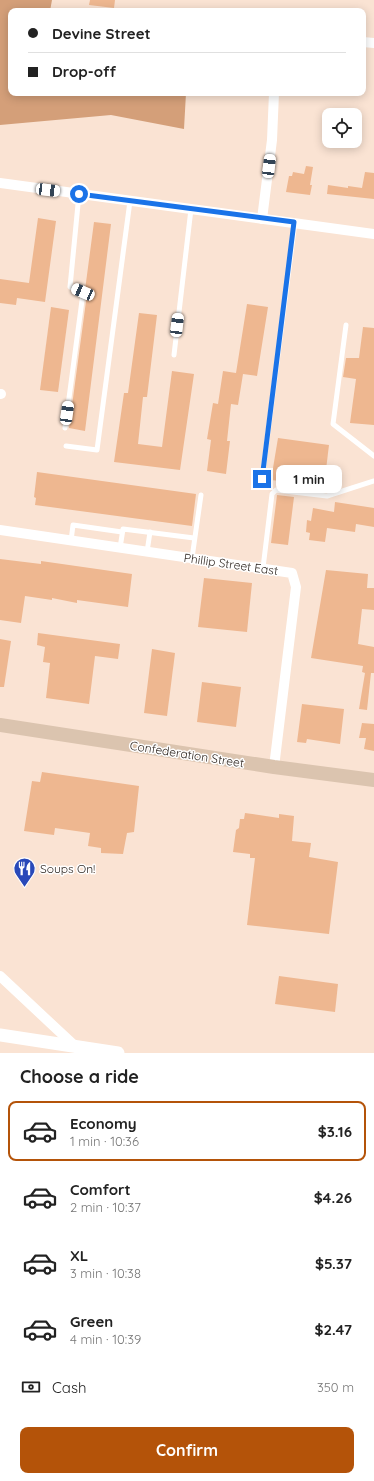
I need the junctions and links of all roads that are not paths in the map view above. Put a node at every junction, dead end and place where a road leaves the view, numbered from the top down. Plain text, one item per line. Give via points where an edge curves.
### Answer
1 (274, 96) edge
2 (0, 183) edge
3 (79, 194) junction
4 (130, 201) junction
5 (191, 209) junction
6 (262, 219) junction
7 (294, 222) junction
8 (374, 234) edge
9 (346, 326) dead end
10 (174, 355) dead end
11 (65, 428) dead end
12 (66, 446) dead end
13 (374, 456) edge
14 (262, 479) dead end
15 (374, 481) edge
16 (200, 495) dead end
17 (0, 530) edge
18 (122, 532) junction
19 (150, 532) junction
20 (194, 538) junction
21 (71, 541) junction
22 (120, 548) junction
23 (147, 552) junction
24 (192, 558) junction
25 (263, 568) junction
26 (0, 725) edge
27 (274, 767) junction
28 (374, 780) edge
29 (0, 976) edge
30 (0, 1035) edge
31 (80, 1050) edge
32 (118, 1053) edge

1 - 6 street via 272,140
2 - 3 street
3 - 4 street
3 - 11 lane via 70,287 83,292
4 - 5 street
4 - 12 lane via 97,450
5 - 6 street
5 - 10 lane
6 - 7 street
7 - 8 street
7 - 14 lane
9 - 13 lane via 334,424
15 - 25 lane via 327,496 276,490 272,494
16 - 20 lane
17 - 21 street, Phillip Street East
18 - 19 lane via 123,529
18 - 21 lane via 73,525
18 - 22 lane
19 - 20 lane
19 - 23 lane
20 - 24 lane
21 - 22 street, Phillip Street East
22 - 23 street, Phillip Street East
23 - 24 street, Phillip Street East
24 - 25 street, Phillip Street East
25 - 27 street, Phillip Street East via 292,573 296,587
26 - 27 main road, Confederation Street
27 - 28 main road, Confederation Street
29 - 31 street
30 - 31 street
31 - 32 street

